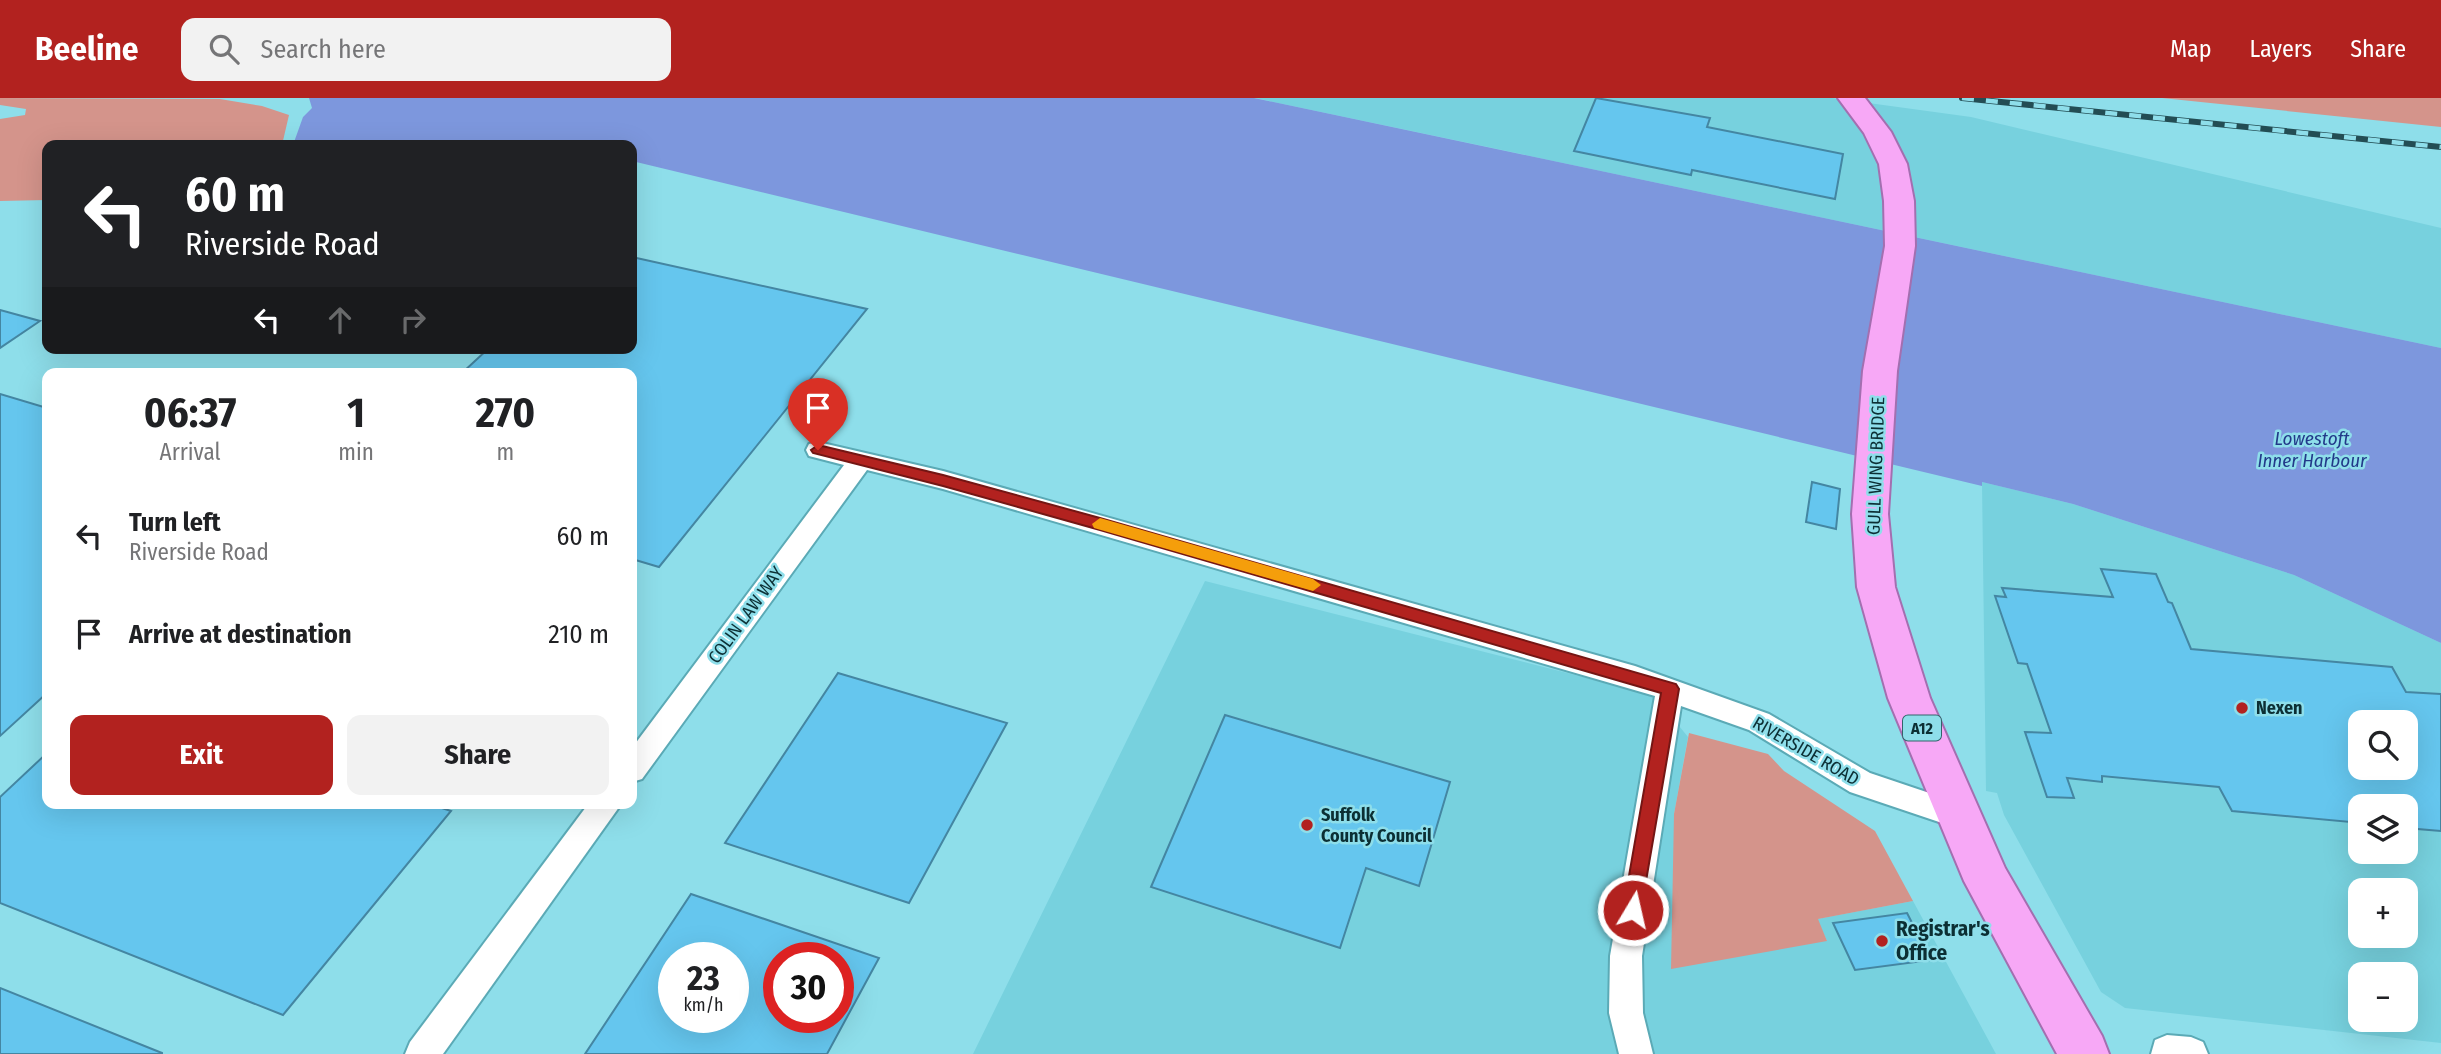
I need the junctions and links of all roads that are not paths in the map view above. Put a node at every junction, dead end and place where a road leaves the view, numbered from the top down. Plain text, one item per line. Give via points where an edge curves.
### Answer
1 (1852, 98) edge
2 (818, 450) dead end
3 (861, 460) junction
4 (1670, 689) junction
5 (637, 763) edge
6 (603, 809) edge
7 (1945, 811) dead end
8 (422, 1054) edge
9 (1636, 1054) edge
10 (2084, 1054) edge

1 - 10 highway, GULL WING BRIDGE / A12 via 1893,164 1899,201 1900,246 1880,371 1870,514 1876,587 1909,698 1987,881
2 - 3 street, RIVERSIDE ROAD
3 - 4 street, RIVERSIDE ROAD
3 - 5 street, COLIN LAW WAY
4 - 7 street, RIVERSIDE ROAD via 1759,722 1861,783
4 - 9 street via 1626,956 1626,1013
6 - 8 street

